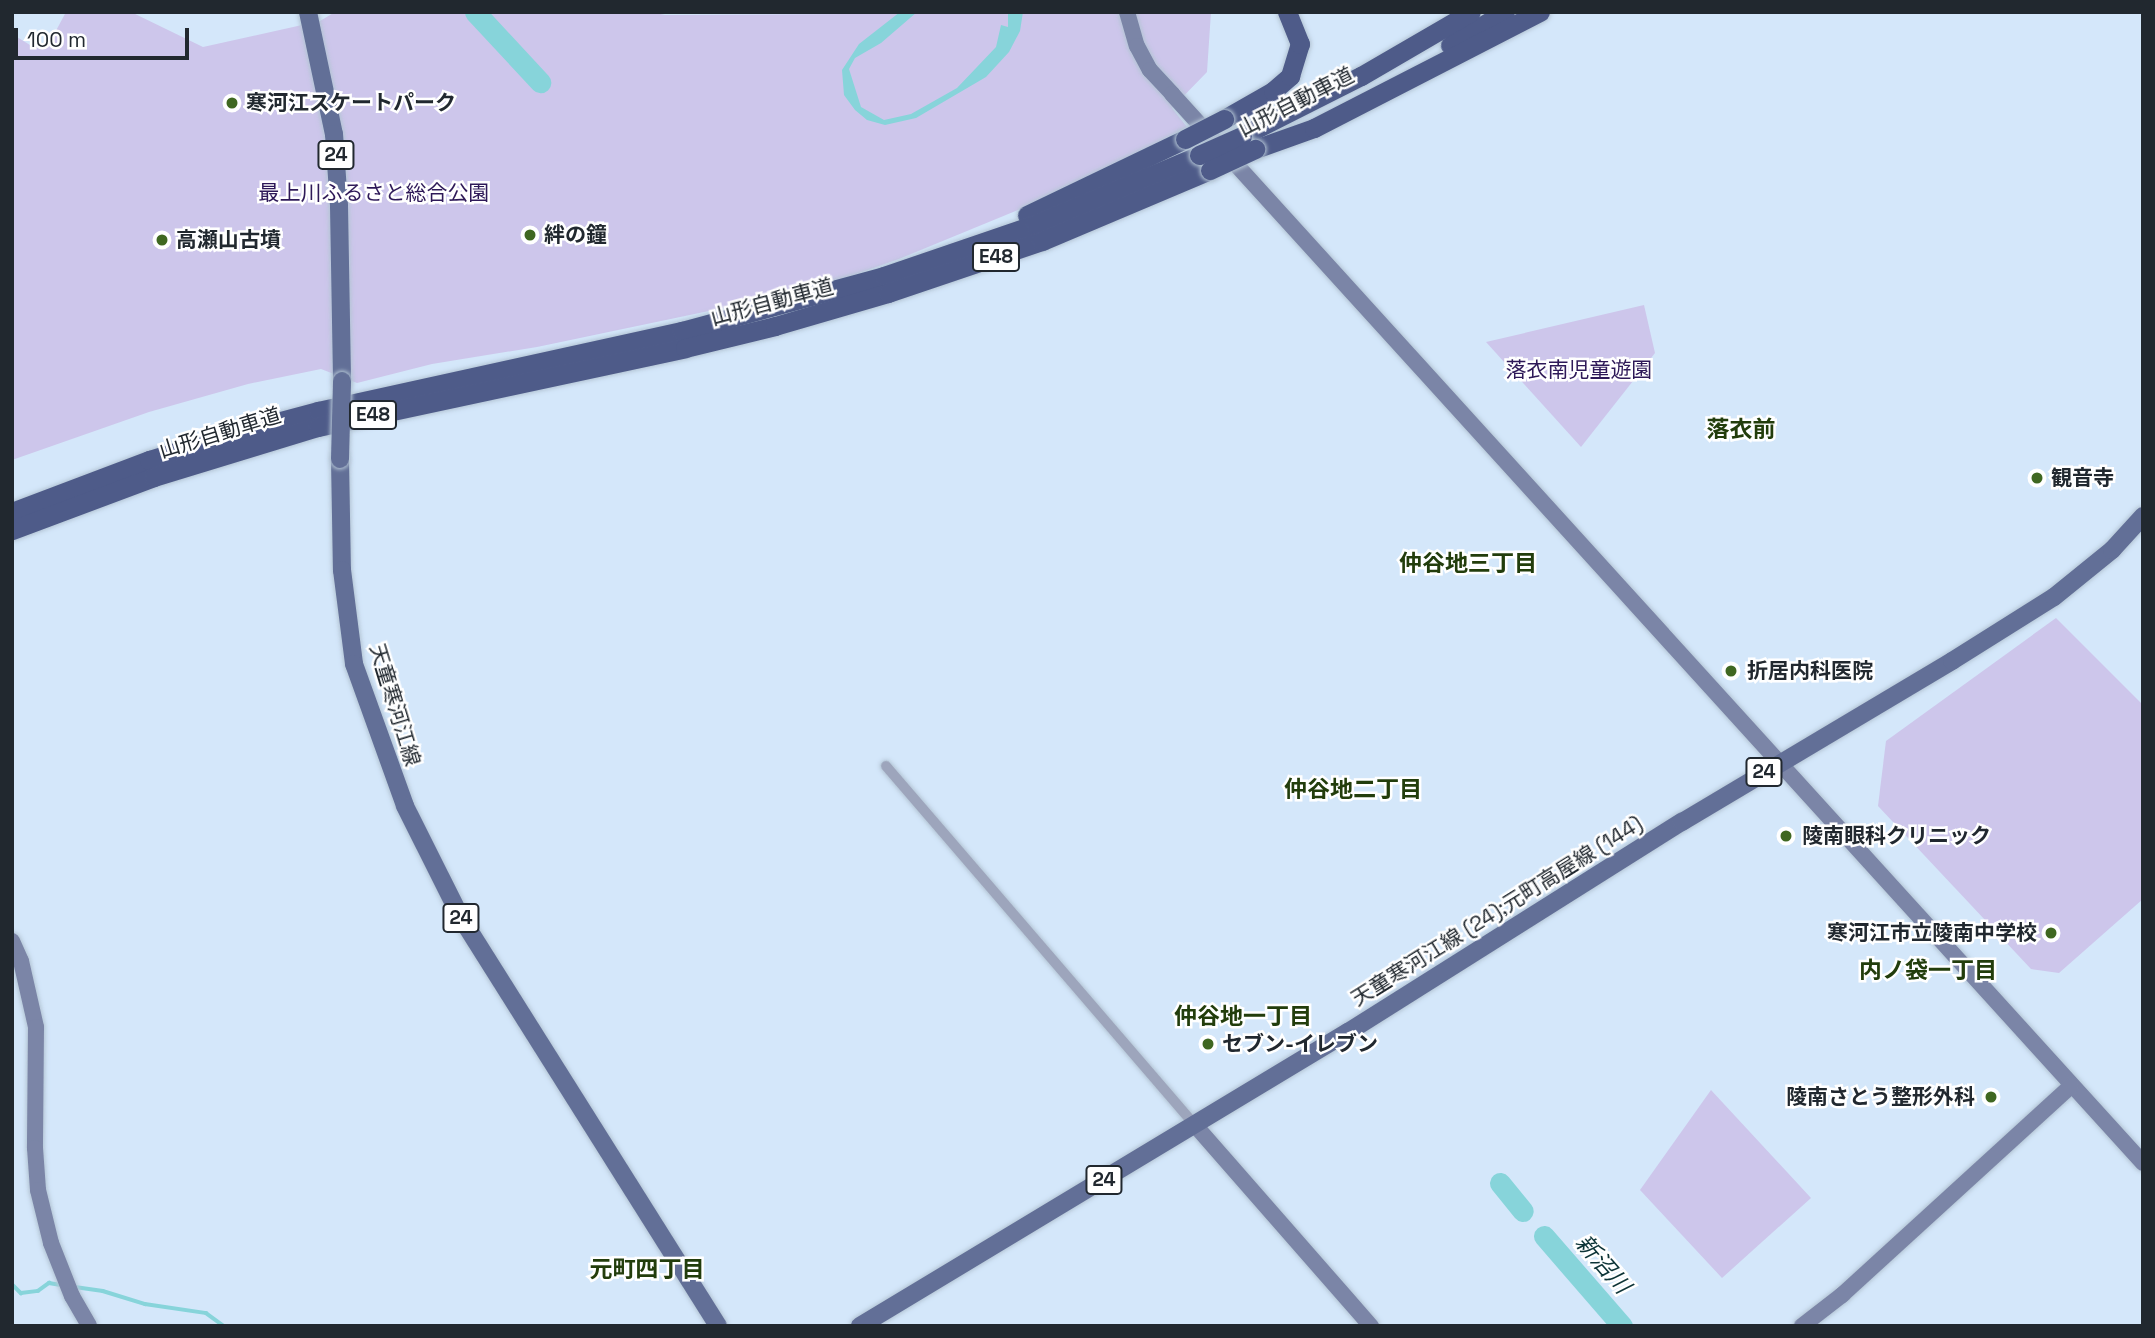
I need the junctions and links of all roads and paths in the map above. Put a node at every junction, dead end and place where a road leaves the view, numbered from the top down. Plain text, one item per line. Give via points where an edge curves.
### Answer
1 (308, 12) edge
2 (1127, 12) edge
3 (1287, 12) edge
4 (1471, 12) edge
5 (1506, 12) edge
6 (1540, 12) edge
7 (1248, 143) junction
8 (1205, 163) junction
9 (884, 276) junction
10 (736, 326) junction
11 (12, 512) edge
12 (2143, 516) edge
13 (12, 530) edge
14 (1777, 764) junction
15 (886, 766) dead end
16 (12, 941) edge
17 (2071, 1086) junction
18 (1194, 1124) junction
19 (2143, 1164) edge
20 (89, 1326) edge
21 (718, 1326) edge
22 (860, 1326) edge
23 (1371, 1326) edge
24 (1802, 1326) edge

1 - 21 main road, 天童寒河江線 / 24, bridge via 334,134 341,301 342,569 354,664 405,806 460,916
2 - 14 street via 1137,46 1157,78
3 - 9 highway, bridge via 1300,44 1290,76 1273,91 1032,213
4 - 7 highway, 山形自動車道 / E48
5 - 7 highway, 山形自動車道 / E48 via 1369,91
6 - 7 highway via 1314,128
7 - 8 highway, 山形自動車道 / E48, bridge
8 - 9 highway, 山形自動車道 / E48
8 - 10 highway, 山形自動車道 / E48 via 1042,241 954,273 775,326
9 - 10 highway, 山形自動車道 / E48 via 762,310
10 - 11 highway, 山形自動車道 / E48 via 306,414 149,460
10 - 13 highway, 山形自動車道 / E48 via 318,427 154,477
12 - 14 main road, 天童寒河江線 (24);元町高屋線 (144) / 24 via 2112,550 2053,597
14 - 17 street
14 - 18 main road, 天童寒河江線 (24);元町高屋線 (144) / 24
15 - 18 street
16 - 20 street via 22,961 36,1027 38,1189 51,1242
17 - 19 street
17 - 24 street
18 - 22 main road, 天童寒河江線 (24);元町高屋線 (144) / 24
18 - 23 street

